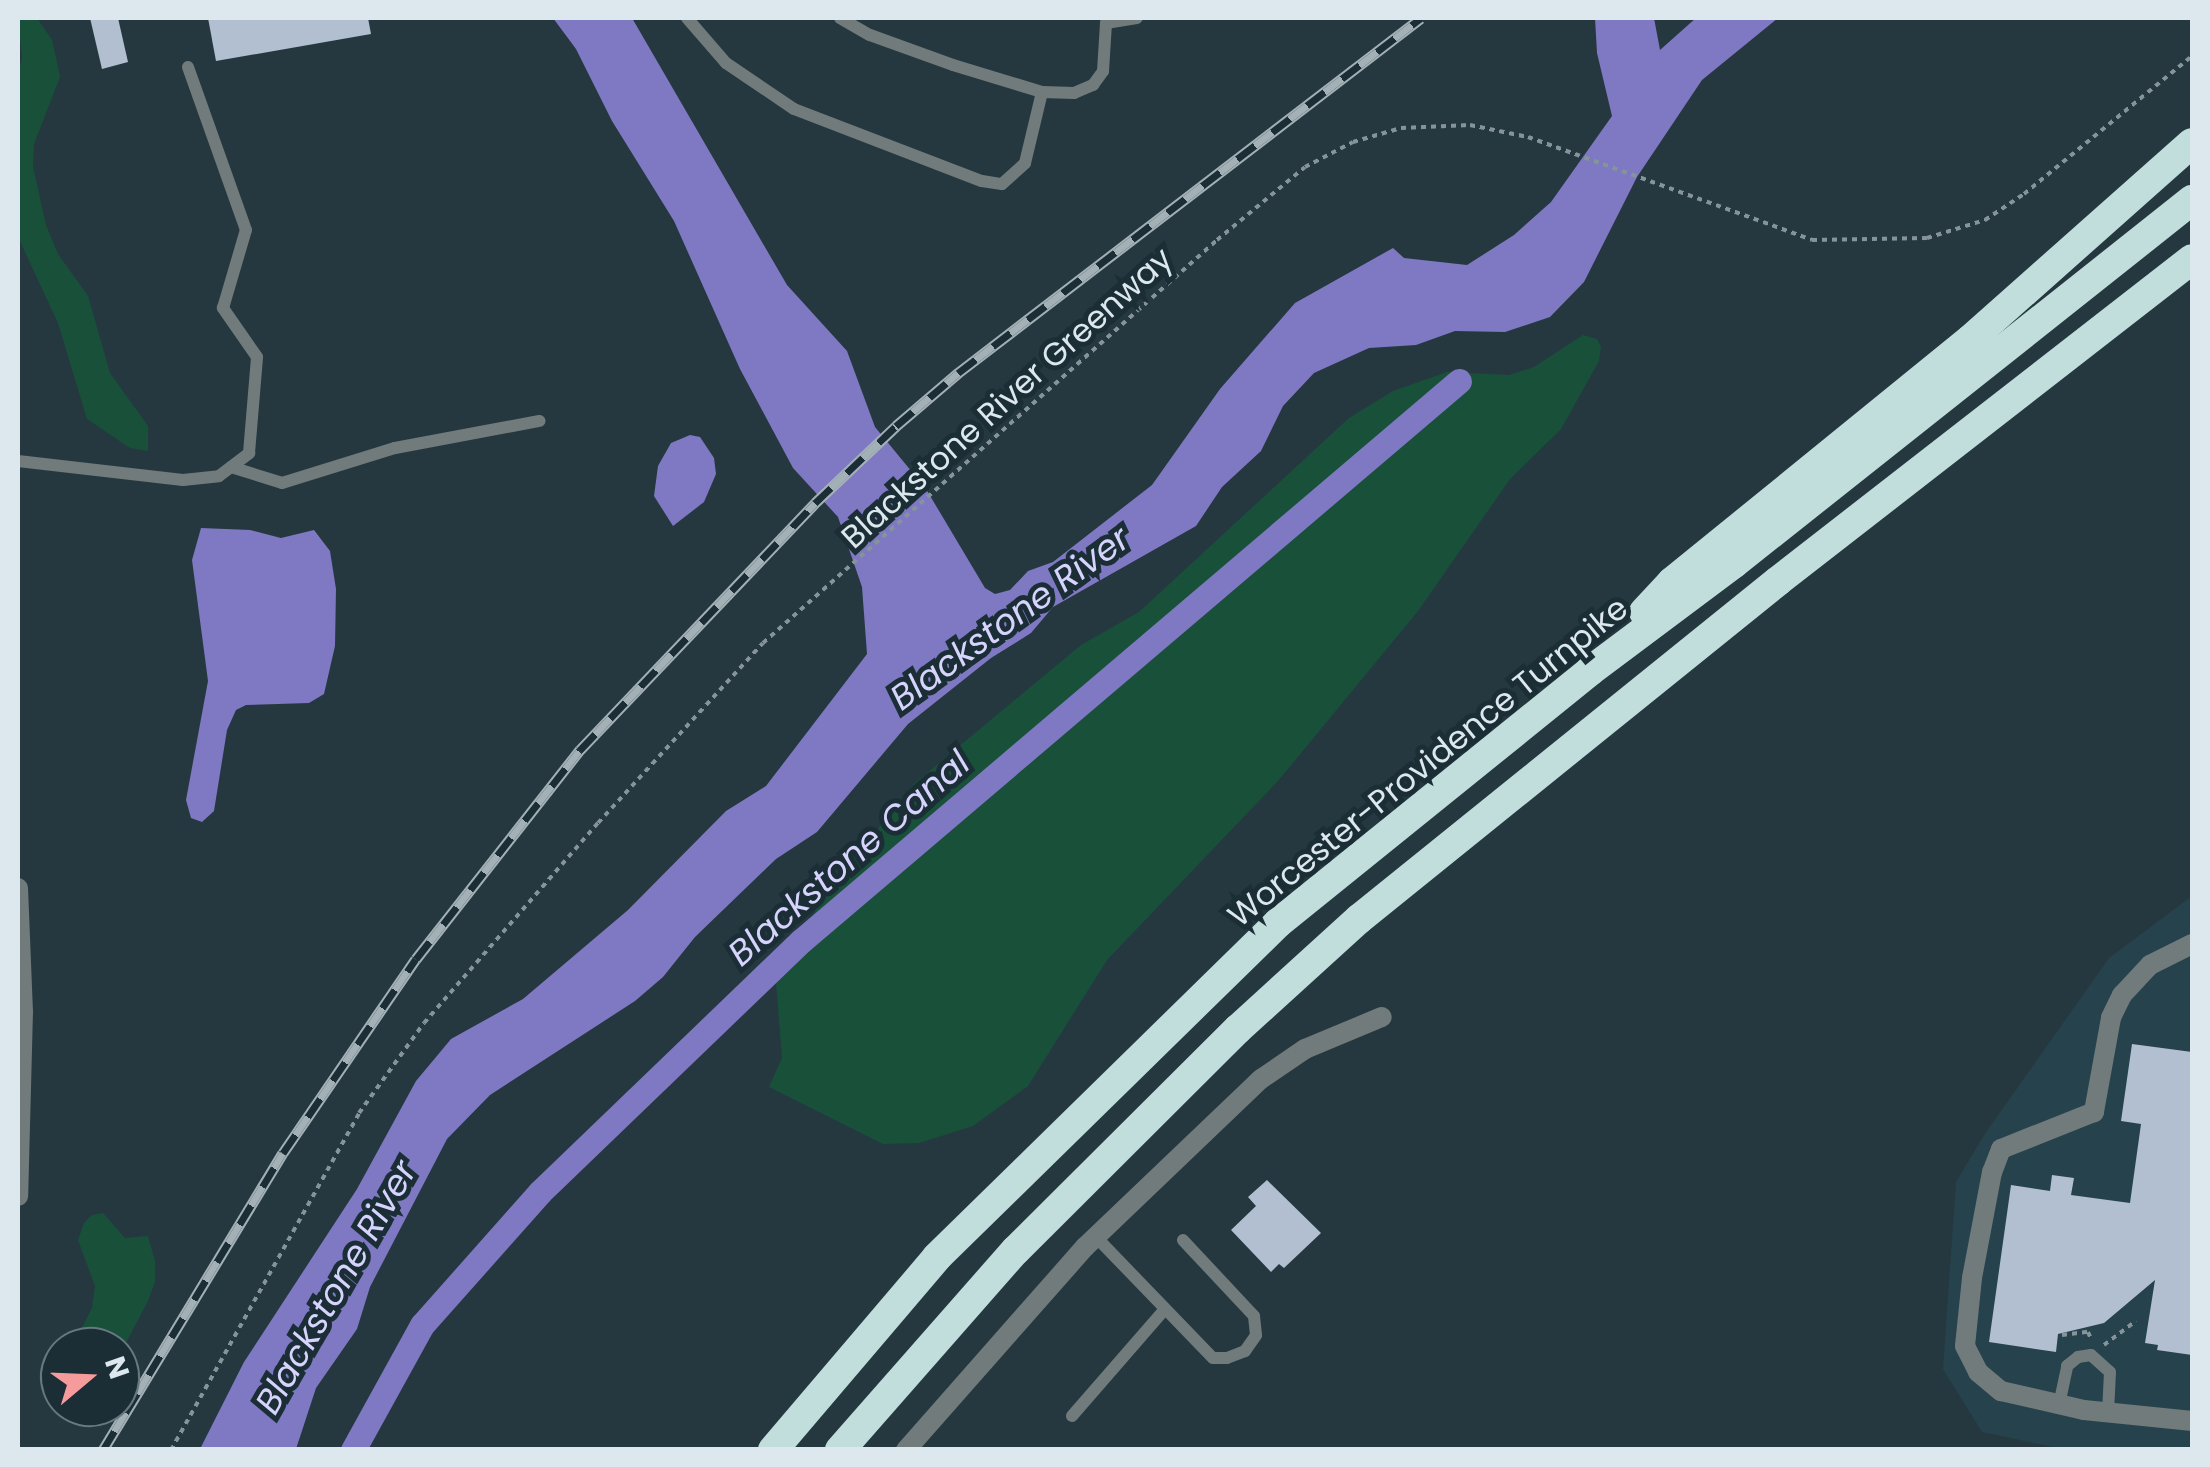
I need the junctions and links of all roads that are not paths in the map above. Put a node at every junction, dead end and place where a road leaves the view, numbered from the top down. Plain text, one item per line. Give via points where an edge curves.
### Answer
1 (687, 18) edge
2 (840, 18) edge
3 (1137, 18) edge
4 (188, 67) dead end
5 (1042, 92) junction
6 (2192, 143) edge
7 (2192, 200) edge
8 (2192, 259) edge
9 (538, 421) dead end
10 (18, 461) edge
11 (231, 466) junction
12 (1590, 671) junction
13 (18, 888) edge
14 (2192, 944) edge
15 (1382, 1017) dead end
16 (18, 1196) edge
17 (1096, 1237) junction
18 (1182, 1240) dead end
19 (1164, 1310) junction
20 (2058, 1405) junction
21 (2108, 1414) junction
22 (1072, 1416) dead end
23 (2192, 1421) edge
24 (773, 1450) edge
25 (840, 1450) edge
26 (906, 1450) edge

1 - 5 lane via 726,63 794,109 982,181 1002,184 1025,163
2 - 5 lane via 870,35
3 - 5 lane via 1106,23 1103,70 1092,85 1074,93
4 - 11 lane via 246,230 224,308 257,357 248,453
6 - 12 highway via 1971,339 1672,582
7 - 12 highway, Worcester-Providence Turnpike
8 - 25 highway via 1778,580 1359,920 1238,1029 1016,1250
9 - 11 lane via 395,448 282,483
10 - 11 lane via 183,480 219,476
12 - 24 highway, Worcester-Providence Turnpike via 1278,923 937,1257
13 - 16 street
14 - 20 street via 2150,966 2122,995 2111,1018 2094,1112 2001,1149 1992,1172 1964,1346 1978,1372 2001,1391
15 - 17 street via 1305,1049 1261,1079
17 - 19 lane
17 - 26 street
18 - 19 lane via 1254,1316 1256,1335 1246,1350 1213,1358
19 - 22 lane
20 - 21 street
20 - 21 lane via 2067,1366 2091,1355 2110,1372
21 - 23 street

